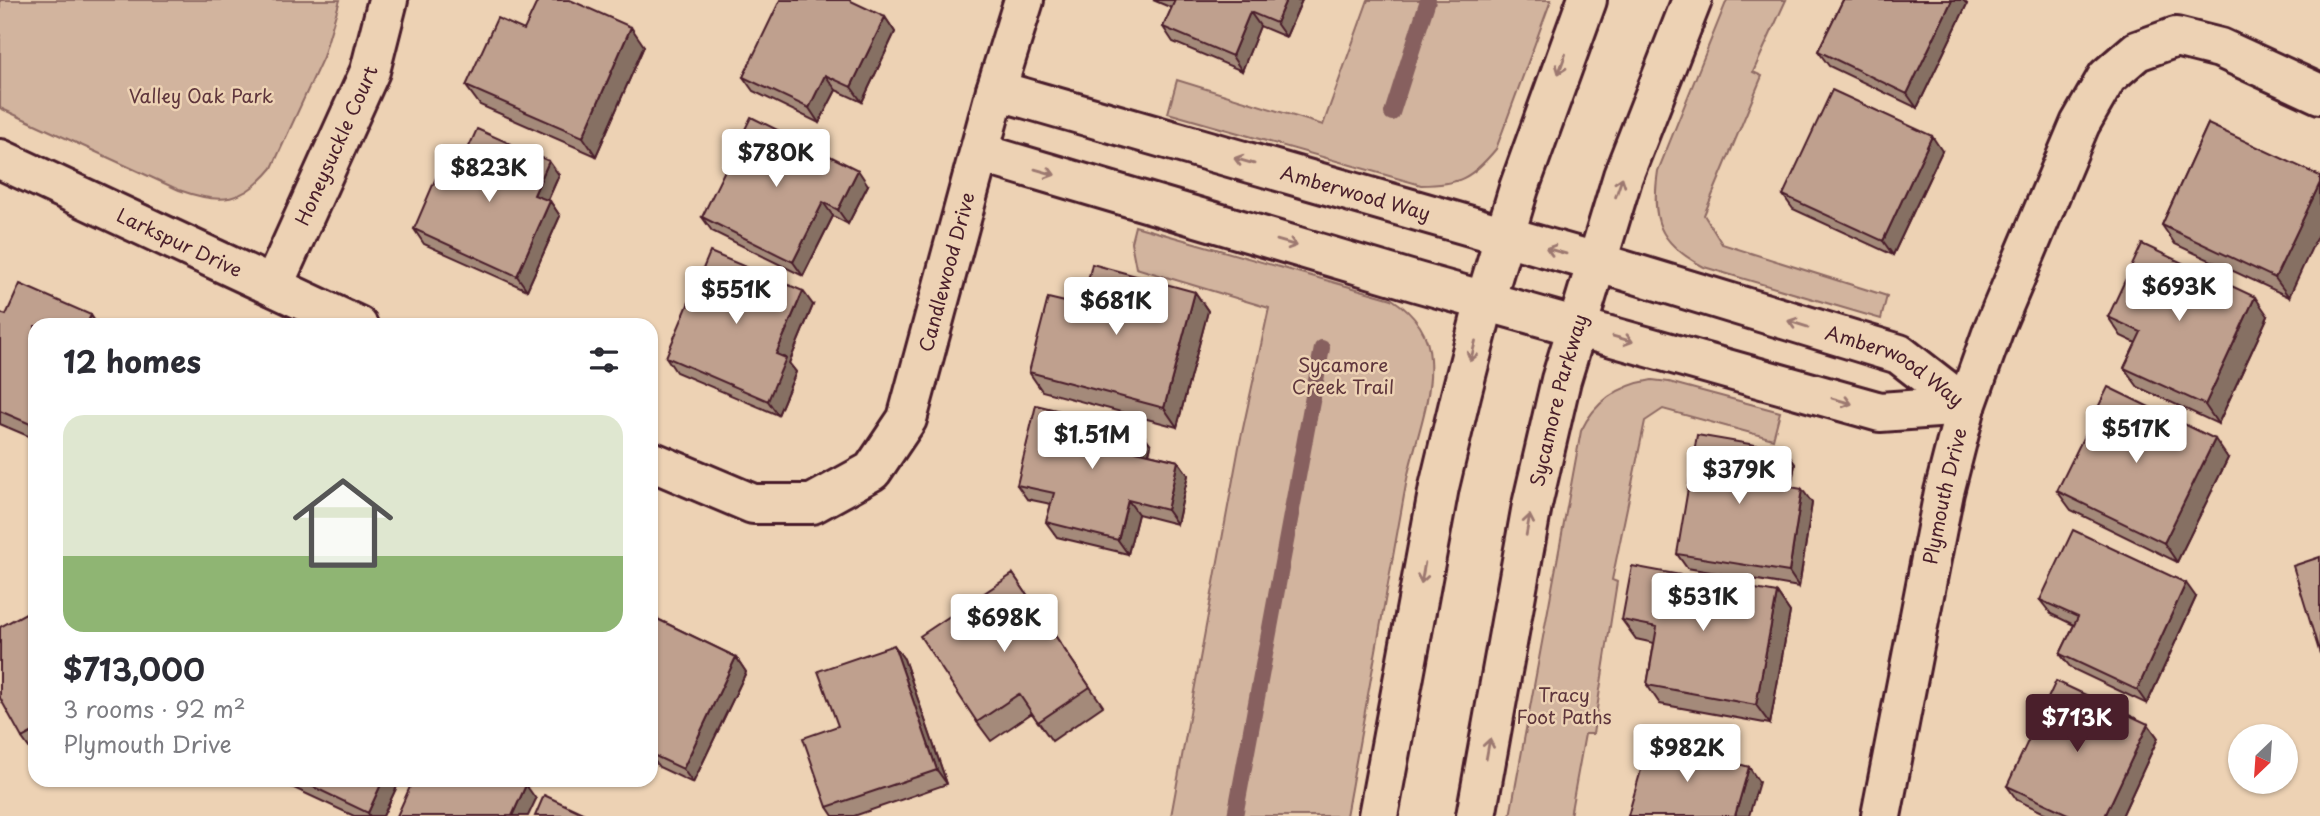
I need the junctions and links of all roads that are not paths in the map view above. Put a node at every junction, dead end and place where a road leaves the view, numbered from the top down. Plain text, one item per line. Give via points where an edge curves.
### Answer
1 (388, 0) edge
2 (1024, 0) edge
3 (1587, 0) edge
4 (1692, 0) edge
5 (996, 90) junction
6 (2320, 94) edge
7 (980, 153) junction
8 (0, 159) edge
9 (1504, 236) junction
10 (1596, 262) junction
11 (273, 286) junction
12 (1485, 301) junction
13 (341, 318) edge
14 (1576, 325) junction
15 (1966, 406) junction
16 (658, 464) edge
17 (1378, 816) edge
18 (1476, 816) edge
19 (1881, 816) edge

1 - 11 street, Honeysuckle Court via 370,71
2 - 5 street, Candlewood Drive
3 -> 9 street
10 -> 4 street, Sycamore Parkway via 1623,176
5 - 7 street, Candlewood Drive
9 -> 5 street, Amberwood Way
6 - 15 street, Plymouth Drive via 2220,48 2176,37 2137,51 2107,77 2080,124
7 -> 12 street, Amberwood Way
7 - 16 street, Candlewood Drive via 907,419 872,471 812,505 753,504
8 - 11 street, Larkspur Drive
10 -> 9 street, Amberwood Way
9 - 12 street
10 - 14 street, Sycamore Parkway
15 -> 10 street, Amberwood Way via 1899,354
11 - 13 street, Larkspur Drive
12 - 14 street, Amberwood Way
12 -> 17 street via 1439,487
14 -> 15 street, Amberwood Way via 1880,412
18 -> 14 street, Sycamore Parkway via 1532,505
15 - 19 street, Plymouth Drive via 1944,492

